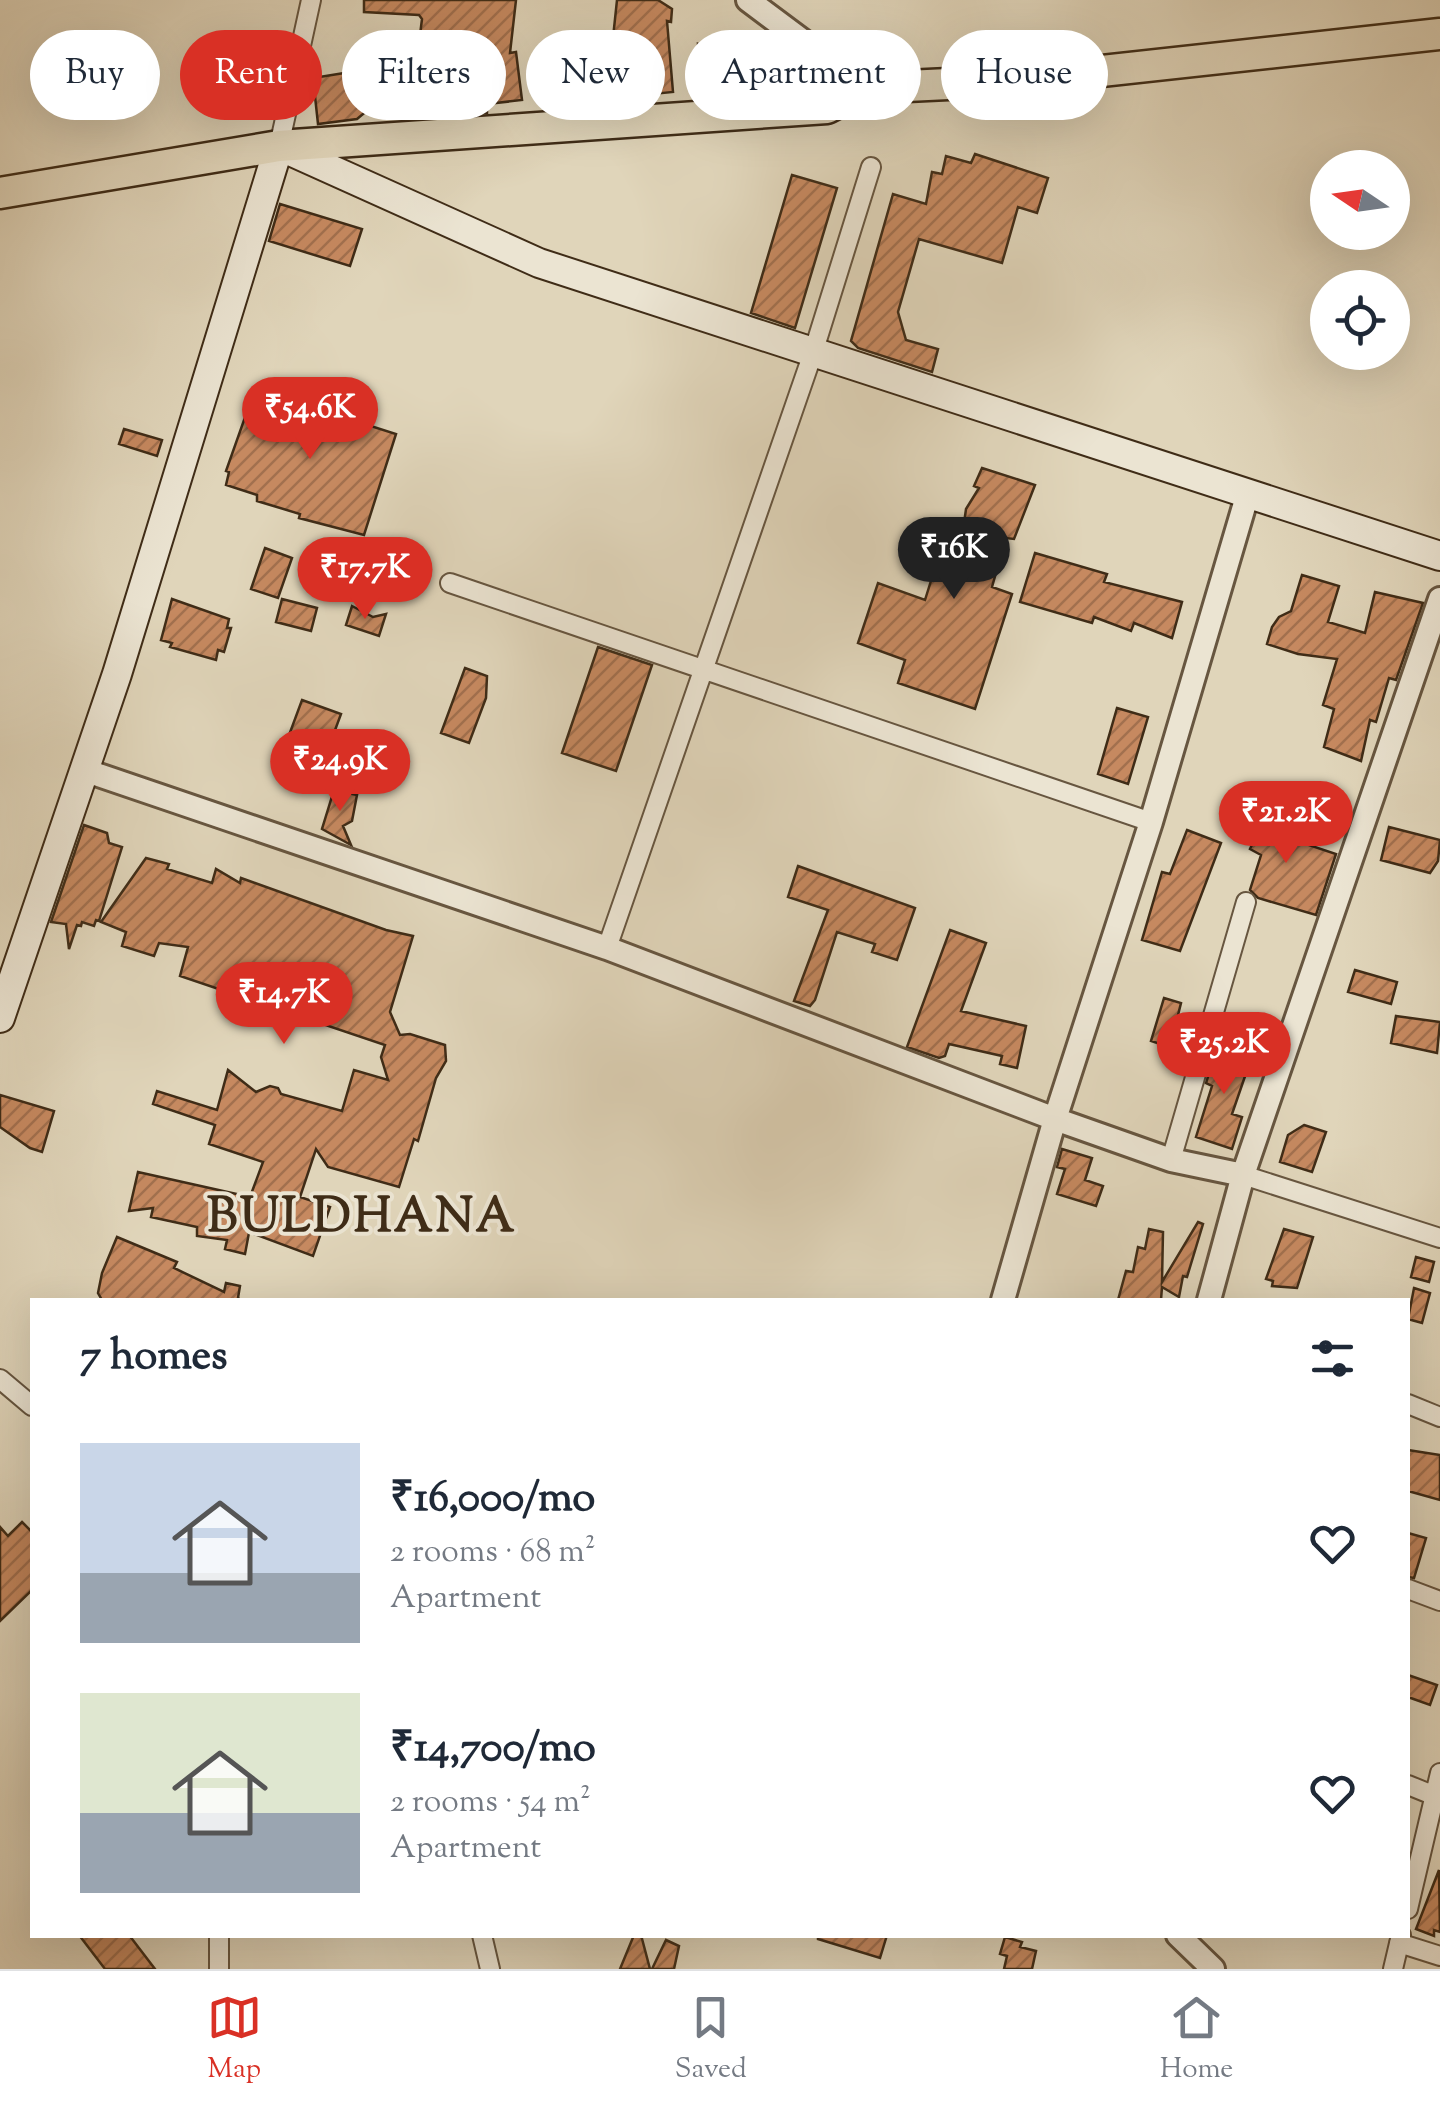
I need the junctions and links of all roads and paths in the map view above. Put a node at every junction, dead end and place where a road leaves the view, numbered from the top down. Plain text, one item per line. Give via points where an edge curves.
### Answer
1 (311, 0) edge
2 (748, 0) edge
3 (788, 30) edge
4 (1440, 34) edge
5 (921, 85) edge
6 (685, 118) edge
7 (279, 146) junction
8 (870, 166) dead end
9 (0, 194) edge
10 (814, 353) junction
11 (1248, 494) junction
12 (1440, 556) edge
13 (450, 582) dead end
14 (1440, 600) edge
15 (702, 671) junction
16 (84, 770) junction
17 (1151, 822) junction
18 (1246, 902) dead end
19 (608, 948) junction
20 (0, 1018) edge
21 (1055, 1119) junction
22 (1171, 1160) junction
23 (1244, 1175) junction
24 (1440, 1238) edge
25 (1004, 1298) edge
26 (1210, 1298) edge
27 (0, 1378) edge
28 (30, 1404) edge
29 (1410, 1405) edge
30 (1440, 1416) edge
31 (1410, 1590) edge
32 (1440, 1601) edge
33 (1440, 1774) edge
34 (1410, 1786) edge
35 (1437, 1797) edge
36 (1410, 1901) edge
37 (219, 1938) edge
38 (483, 1938) edge
39 (1181, 1938) edge
40 (1400, 1939) edge
41 (1440, 1956) edge
42 (219, 1969) edge
43 (490, 1969) edge
44 (1213, 1969) edge
45 (1392, 1969) edge

1 - 7 street
2 - 3 street
4 - 5 highway
6 - 7 highway
7 - 9 highway
7 - 10 main road via 539,263
7 - 16 main road
8 - 10 street
10 - 11 main road
10 - 15 street
11 - 12 main road
11 - 17 street
13 - 15 street
14 - 23 street
15 - 17 street
15 - 19 street
16 - 19 street
16 - 20 main road
17 - 21 street
18 - 22 street
19 - 21 street
21 - 22 street
21 - 25 street
22 - 23 street
23 - 24 street
23 - 26 street
27 - 28 street
29 - 30 street
31 - 32 street
33 - 35 street
34 - 35 street
35 - 36 street
37 - 42 street
38 - 43 street
39 - 44 street
40 - 41 street
40 - 45 street

